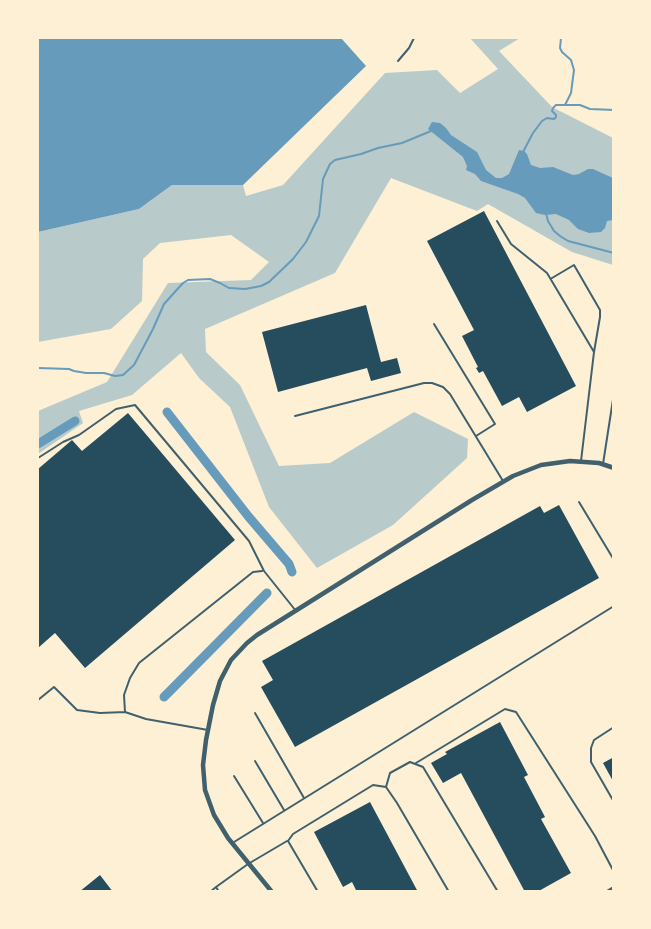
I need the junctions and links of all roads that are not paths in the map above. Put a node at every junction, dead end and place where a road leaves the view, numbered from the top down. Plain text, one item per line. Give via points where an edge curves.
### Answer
1 (414, 38) edge
2 (398, 61) dead end
3 (497, 221) dead end
4 (551, 279) junction
5 (434, 324) dead end
6 (594, 352) junction
7 (614, 393) edge
8 (613, 403) edge
9 (296, 416) dead end
10 (476, 436) junction
11 (38, 458) edge
12 (581, 461) junction
13 (603, 464) junction
14 (614, 468) edge
15 (504, 481) junction
16 (579, 502) dead end
17 (614, 560) edge
18 (264, 571) junction
19 (614, 606) edge
20 (296, 611) junction
21 (38, 700) edge
22 (125, 712) junction
23 (255, 713) dead end
24 (614, 727) edge
25 (208, 730) junction
26 (255, 761) dead end
27 (414, 764) junction
28 (234, 776) dead end
29 (386, 787) junction
30 (304, 798) junction
31 (614, 802) edge
32 (284, 810) junction
33 (263, 823) junction
34 (288, 841) junction
35 (231, 843) junction
36 (248, 864) junction
37 (614, 872) edge
38 (216, 887) junction
39 (614, 889) edge
40 (210, 891) edge
41 (219, 891) edge
42 (272, 891) edge
43 (318, 891) edge
44 (449, 891) edge
45 (498, 891) edge
46 (609, 891) edge

1 - 2 lane
3 - 4 lane via 511,244
4 - 6 lane
4 - 6 lane via 574,265 600,310
5 - 10 lane via 495,424
6 - 12 lane
7 - 8 lane
8 - 13 lane
9 - 10 lane via 432,383 450,394
10 - 15 lane
11 - 18 lane via 116,408 135,405 249,541
12 - 13 street
12 - 15 street via 541,465
13 - 14 street
15 - 20 street
16 - 17 lane
18 - 20 lane
18 - 22 lane via 253,572 140,663 124,695
19 - 30 lane
20 - 25 street via 247,643 231,660 220,681
21 - 22 lane via 54,687 76,710
22 - 25 lane
23 - 30 lane
24 - 31 lane via 594,740 591,748 591,762
25 - 35 street via 203,765 205,790
26 - 32 lane
27 - 29 lane via 410,762 390,773
27 - 37 lane via 505,709 516,712
27 - 45 lane via 423,767
28 - 33 lane
29 - 34 lane via 373,785 293,834
29 - 44 lane
30 - 32 lane
32 - 33 lane
33 - 35 lane
34 - 36 lane
34 - 43 lane
35 - 36 street
36 - 38 lane
36 - 42 street
38 - 40 lane
38 - 41 lane
39 - 46 street

